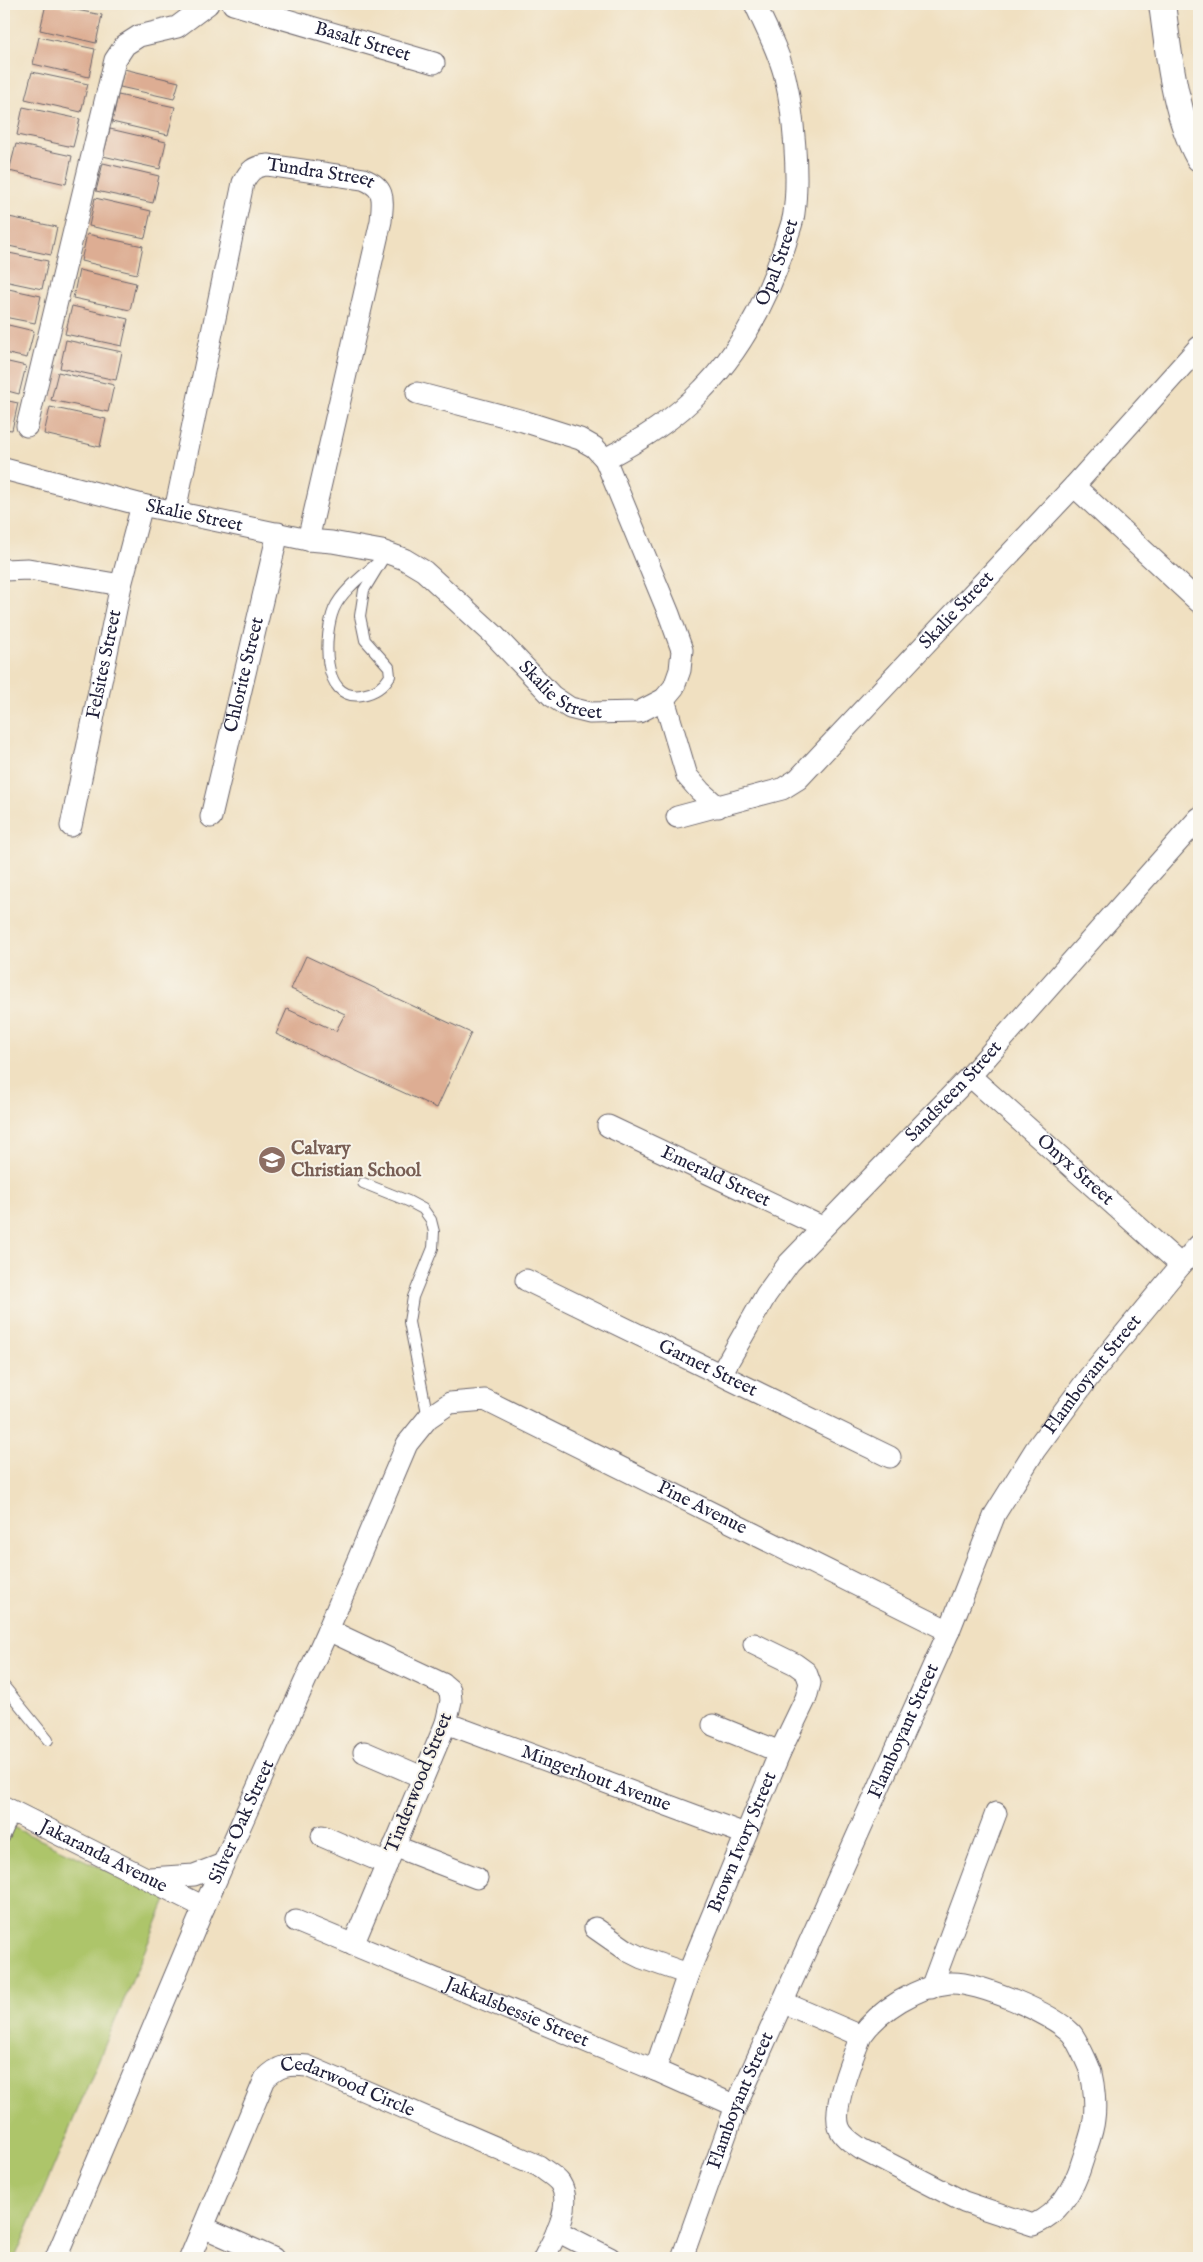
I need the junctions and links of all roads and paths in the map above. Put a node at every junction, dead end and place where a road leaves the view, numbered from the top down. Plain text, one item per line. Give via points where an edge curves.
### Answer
1 (208, 4) edge
2 (233, 4) edge
3 (755, 4) edge
4 (1162, 4) edge
5 (434, 63) dead end
6 (1199, 158) edge
7 (1199, 347) edge
8 (417, 393) dead end
9 (27, 426) dead end
10 (605, 459) junction
11 (4, 469) edge
12 (1074, 486) junction
13 (142, 504) junction
14 (175, 511) junction
15 (278, 533) junction
16 (308, 540) junction
17 (387, 554) junction
18 (4, 570) edge
19 (121, 585) junction
20 (1199, 602) edge
21 (664, 699) junction
22 (718, 807) junction
23 (211, 817) dead end
24 (676, 818) dead end
25 (1199, 818) edge
26 (71, 826) dead end
27 (970, 1076) junction
28 (608, 1126) dead end
29 (364, 1183) dead end
30 (822, 1227) junction
31 (1199, 1245) edge
32 (1181, 1265) junction
33 (526, 1280) dead end
34 (721, 1374) junction
35 (450, 1402) joint
36 (428, 1418) junction
37 (890, 1456) dead end
38 (328, 1630) junction
39 (949, 1631) junction
40 (754, 1644) dead end
41 (4, 1686) edge
42 (446, 1723) junction
43 (713, 1725) dead end
44 (48, 1740) dead end
45 (364, 1752) dead end
46 (780, 1752) junction
47 (422, 1777) junction
48 (9, 1810) edge
49 (996, 1813) dead end
50 (745, 1834) junction
51 (322, 1836) dead end
52 (4, 1838) edge
53 (391, 1855) junction
54 (223, 1864) junction
55 (147, 1878) junction
56 (477, 1878) dead end
57 (204, 1907) junction
58 (296, 1921) dead end
59 (595, 1928) dead end
60 (353, 1945) junction
61 (688, 1974) junction
62 (931, 1988) junction
63 (782, 2002) junction
64 (861, 2036) junction
65 (655, 2070) junction
66 (736, 2106) junction
67 (204, 2227) junction
68 (557, 2231) junction
69 (56, 2258) edge
70 (190, 2258) edge
71 (274, 2258) edge
72 (544, 2258) edge
73 (610, 2258) edge
74 (682, 2258) edge

1 - 9 street via 177,27 139,36 125,46 115,60
2 - 5 street, Basalt Street
3 - 10 street, Opal Street via 785,77 795,159 794,214 777,271 744,340 704,389 674,416
4 - 6 street via 1183,120
7 - 12 street, Skalie Street
8 - 10 street via 580,439
10 - 21 street via 682,650 674,687
11 - 13 street, Skalie Street
12 - 20 street
12 - 22 street, Skalie Street via 798,779 782,789
13 - 14 street, Skalie Street
13 - 19 street, Felsites Street
14 - 15 street, Skalie Street
14 - 16 street, Tundra Street via 247,174 259,166 268,165 363,179 380,189 382,221
15 - 16 street, Skalie Street
15 - 23 street, Chlorite Street
16 - 17 street, Skalie Street
17 - 17 lane via 350,588 334,609 327,664 338,688 347,694 369,693 381,687 390,676 390,667 365,640 360,616 364,590
17 - 21 street, Skalie Street via 404,559 424,571 493,634 552,696 570,708 590,713 639,712
18 - 19 street via 28,569
19 - 26 street, Felsites Street
21 - 22 street via 687,776
22 - 24 street, Skalie Street
25 - 27 street, Sandsteen Street
27 - 30 street, Sandsteen Street
27 - 32 street, Onyx Street
28 - 30 street, Emerald Street
29 - 36 lane via 423,1209 431,1220 434,1232 432,1248 412,1297 409,1322
30 - 34 street, Sandsteen Street via 789,1263 766,1295
31 - 32 street, Flamboyant Street
32 - 39 street, Flamboyant Street via 1089,1377 1035,1450 996,1514
33 - 34 street, Garnet Street
34 - 37 street, Garnet Street
35 - 36 street, Silver Oak Street
35 - 39 street, Pine Avenue via 485,1400
36 - 38 street, Silver Oak Street via 407,1444
38 - 42 street, Tinderwood Street via 443,1684 450,1690 451,1701
38 - 54 street, Silver Oak Street
39 - 63 street, Flamboyant Street
40 - 46 street, Brown Ivory Street via 795,1664 806,1672 810,1683
41 - 44 lane
42 - 47 street, Tinderwood Street
42 - 50 street, Mingerhout Avenue
43 - 46 street
45 - 47 street
46 - 50 street, Brown Ivory Street
47 - 53 street, Tinderwood Street
48 - 52 lane
48 - 55 street, Jakaranda Avenue
49 - 62 street
50 - 61 street, Brown Ivory Street
51 - 53 street
53 - 56 street
53 - 60 street, Tinderwood Street
54 - 55 street via 194,1876
54 - 57 street, Silver Oak Street
55 - 57 street, Jakaranda Avenue
57 - 69 street, Silver Oak Street
58 - 60 street, Jakkalsbessie Street
59 - 61 street via 628,1952
60 - 65 street, Jakkalsbessie Street
61 - 65 street, Brown Ivory Street
62 - 64 street via 896,2003 868,2025
62 - 64 street via 949,1983 964,1984 1005,1996 1048,2017 1071,2033 1091,2072 1094,2118 1080,2170 1062,2204 1048,2218 1032,2225 964,2202 889,2165 847,2139 839,2127 839,2104 843,2083
63 - 64 street
63 - 66 street, Flamboyant Street
65 - 66 street, Jakkalsbessie Street
66 - 74 street, Flamboyant Street
67 - 68 street, Cedarwood Circle via 265,2079 276,2068 290,2064 307,2066 539,2166 560,2182 566,2198
67 - 70 street, Cedarwood Circle
67 - 71 street
68 - 72 street, Cedarwood Circle
68 - 73 street

